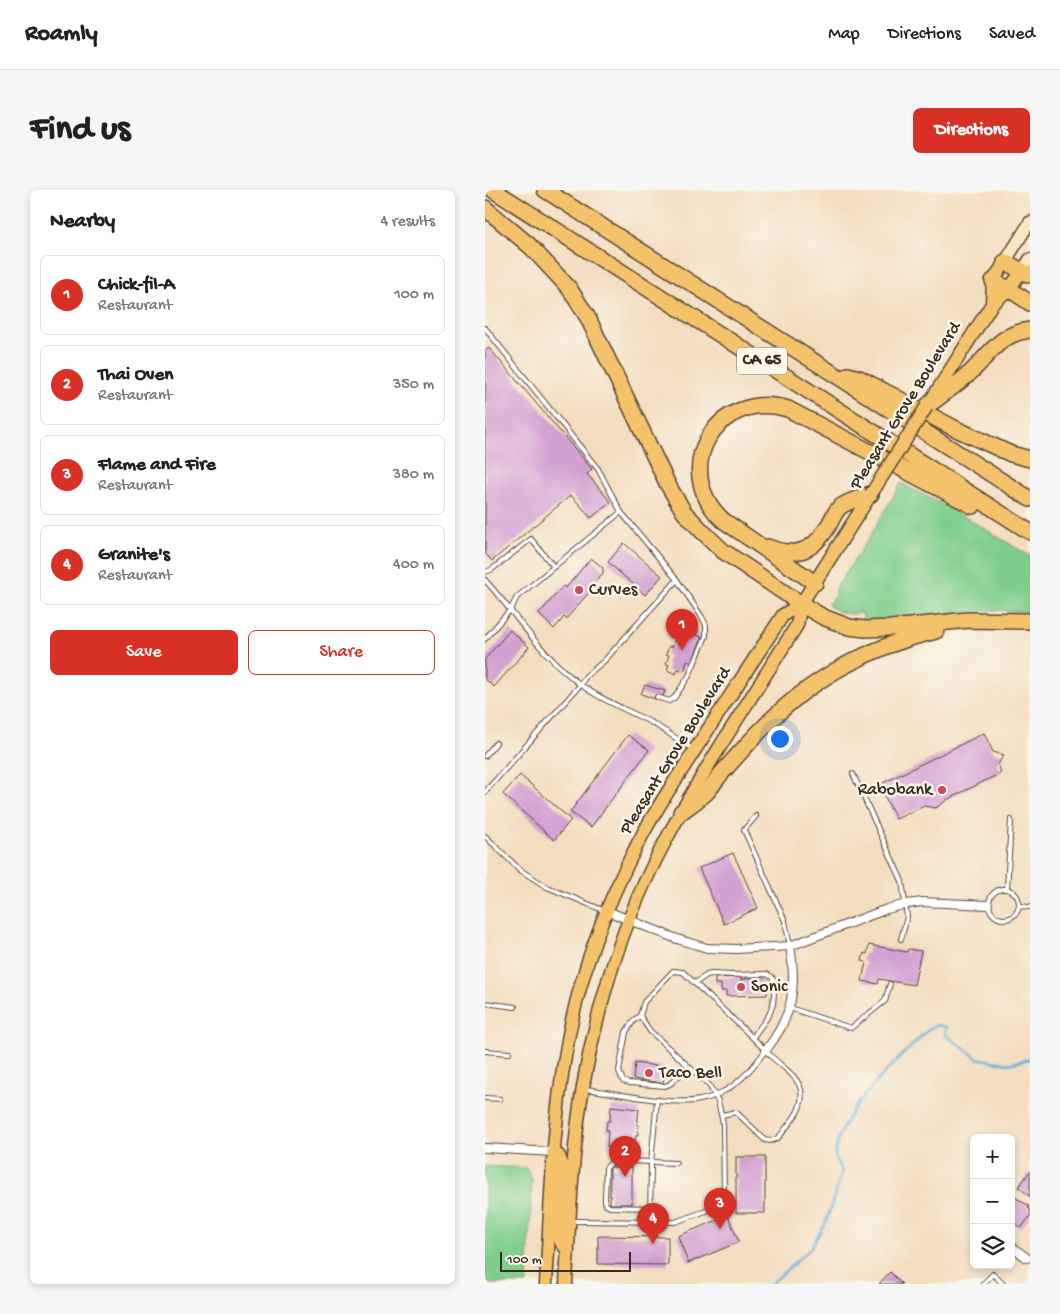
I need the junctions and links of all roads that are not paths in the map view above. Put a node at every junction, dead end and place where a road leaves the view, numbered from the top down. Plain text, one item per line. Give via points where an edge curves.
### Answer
1 (493, 190) edge
2 (545, 190) edge
3 (485, 208) edge
4 (1030, 222) edge
5 (1005, 262) junction
6 (1027, 268) edge
7 (993, 281) junction
8 (1009, 289) junction
9 (1030, 303) edge
10 (992, 304) junction
11 (485, 328) edge
12 (1030, 330) edge
13 (828, 369) junction
14 (951, 382) junction
15 (927, 406) joint
16 (1030, 459) edge
17 (871, 494) junction
18 (1030, 499) edge
19 (621, 512) junction
20 (1030, 532) edge
21 (1030, 537) edge
22 (754, 541) junction
23 (554, 567) junction
24 (485, 572) edge
25 (485, 580) edge
26 (677, 580) junction
27 (815, 583) junction
28 (801, 604) junction
29 (511, 609) junction
30 (991, 621) junction
31 (1030, 621) edge
32 (485, 639) edge
33 (581, 684) junction
34 (657, 697) dead end
35 (496, 743) dead end
36 (695, 750) junction
37 (485, 756) edge
38 (853, 774) dead end
39 (485, 792) edge
40 (681, 812) junction
41 (756, 816) dead end
42 (1011, 820) dead end
43 (485, 836) edge
44 (1007, 889) junction
45 (907, 904) junction
46 (988, 905) junction
47 (1019, 906) junction
48 (1030, 907) edge
49 (607, 911) junction
50 (629, 920) junction
51 (901, 939) dead end
52 (790, 946) junction
53 (695, 984) junction
54 (890, 984) dead end
55 (485, 1003) edge
56 (515, 1007) dead end
57 (790, 1008) junction
58 (641, 1016) junction
59 (753, 1037) junction
60 (766, 1050) junction
61 (485, 1051) edge
62 (509, 1053) dead end
63 (688, 1066) junction
64 (583, 1088) junction
65 (715, 1095) junction
66 (485, 1098) edge
67 (500, 1099) dead end
68 (657, 1099) junction
69 (722, 1116) junction
70 (485, 1148) edge
71 (553, 1152) junction
72 (651, 1162) junction
73 (676, 1163) dead end
74 (650, 1208) junction
75 (569, 1221) junction
76 (650, 1222) junction
77 (1015, 1248) edge
78 (568, 1251) junction
79 (1029, 1257) edge
80 (546, 1284) edge
81 (566, 1284) edge
82 (983, 1284) edge
83 (1003, 1284) edge

1 - 20 highway, CA 65
2 - 13 highway, CA 65
3 - 28 highway via 506,224 569,288 588,318 684,512 723,551
4 - 5 main road, Pleasant Grove Boulevard
5 - 6 highway
5 - 7 main road, Pleasant Grove Boulevard
6 - 8 main road, Pleasant Grove Boulevard
7 - 8 highway
7 - 10 main road, Pleasant Grove Boulevard
8 - 9 highway
8 - 10 main road, Pleasant Grove Boulevard
10 - 14 main road, Pleasant Grove Boulevard
11 - 19 lane via 598,469
12 - 14 highway via 1004,339 975,368
13 - 16 highway via 859,378 956,429 1011,454
13 - 18 highway, CA 65
14 - 15 highway
15 - 17 main road, Pleasant Grove Boulevard, bridge
17 - 22 highway via 839,507 825,532 809,549 786,553
17 - 27 main road, Pleasant Grove Boulevard
19 - 23 lane
19 - 26 lane
21 - 22 highway via 788,409 765,405 742,409 714,429 704,448 699,471 703,494 715,513
22 - 27 highway
23 - 24 lane via 531,539
23 - 29 lane via 517,597
25 - 29 lane
26 - 33 lane
26 - 34 lane via 702,616 706,636 689,676 675,698 669,702
27 - 28 main road, Pleasant Grove Boulevard
28 - 30 highway via 838,624 865,629
28 - 36 main road, Pleasant Grove Boulevard via 783,615
28 - 40 main road, Pleasant Grove Boulevard via 797,625
29 - 32 lane
29 - 33 lane via 534,641
30 - 31 highway
30 - 40 highway via 946,628 895,642 818,681 791,701 706,793
33 - 36 lane
33 - 39 lane
35 - 37 lane
36 - 49 main road, Pleasant Grove Boulevard via 661,801
38 - 45 lane via 902,881
40 - 50 main road, Pleasant Grove Boulevard
41 - 52 lane via 744,830 785,921
42 - 44 lane
43 - 49 lane via 520,870 547,887
44 - 46 lane via 994,892
44 - 47 lane via 1016,895
45 - 46 street
45 - 51 lane
45 - 52 street
46 - 47 lane via 993,915 1003,920 1015,915
47 - 48 lane
49 - 50 street
49 - 71 main road, Pleasant Grove Boulevard via 573,1018 560,1086
50 - 52 street via 677,940 707,948
50 - 64 main road, Pleasant Grove Boulevard via 605,991
52 - 57 street via 794,980
53 - 58 lane via 683,972 673,971 644,1002
53 - 59 lane
53 - 59 lane via 707,974 767,974 772,977 775,983 773,1004
54 - 57 lane via 885,1001 851,1028
55 - 56 lane
57 - 60 street
58 - 63 lane via 650,1031
58 - 63 lane via 626,1032 619,1071 623,1080 665,1086
59 - 60 lane
60 - 65 lane via 735,1085
60 - 69 lane via 797,1082 801,1090 798,1113 778,1139 771,1141 765,1140 737,1112
61 - 62 lane
63 - 65 lane
64 - 68 lane
64 - 75 main road, Pleasant Grove Boulevard
65 - 68 lane via 700,1101
65 - 69 lane
66 - 67 lane
68 - 72 lane
69 - 76 lane via 724,1195 720,1206 675,1222
70 - 71 street
71 - 78 main road via 559,1156 563,1167 559,1236
71 - 80 main road, Pleasant Grove Boulevard
72 - 73 lane
72 - 74 lane
72 - 74 lane via 627,1161 608,1165 605,1201 610,1207
74 - 76 lane
75 - 76 lane
75 - 78 main road, Pleasant Grove Boulevard
77 - 79 street
78 - 81 main road, Pleasant Grove Boulevard
82 - 83 lane via 993,1274

